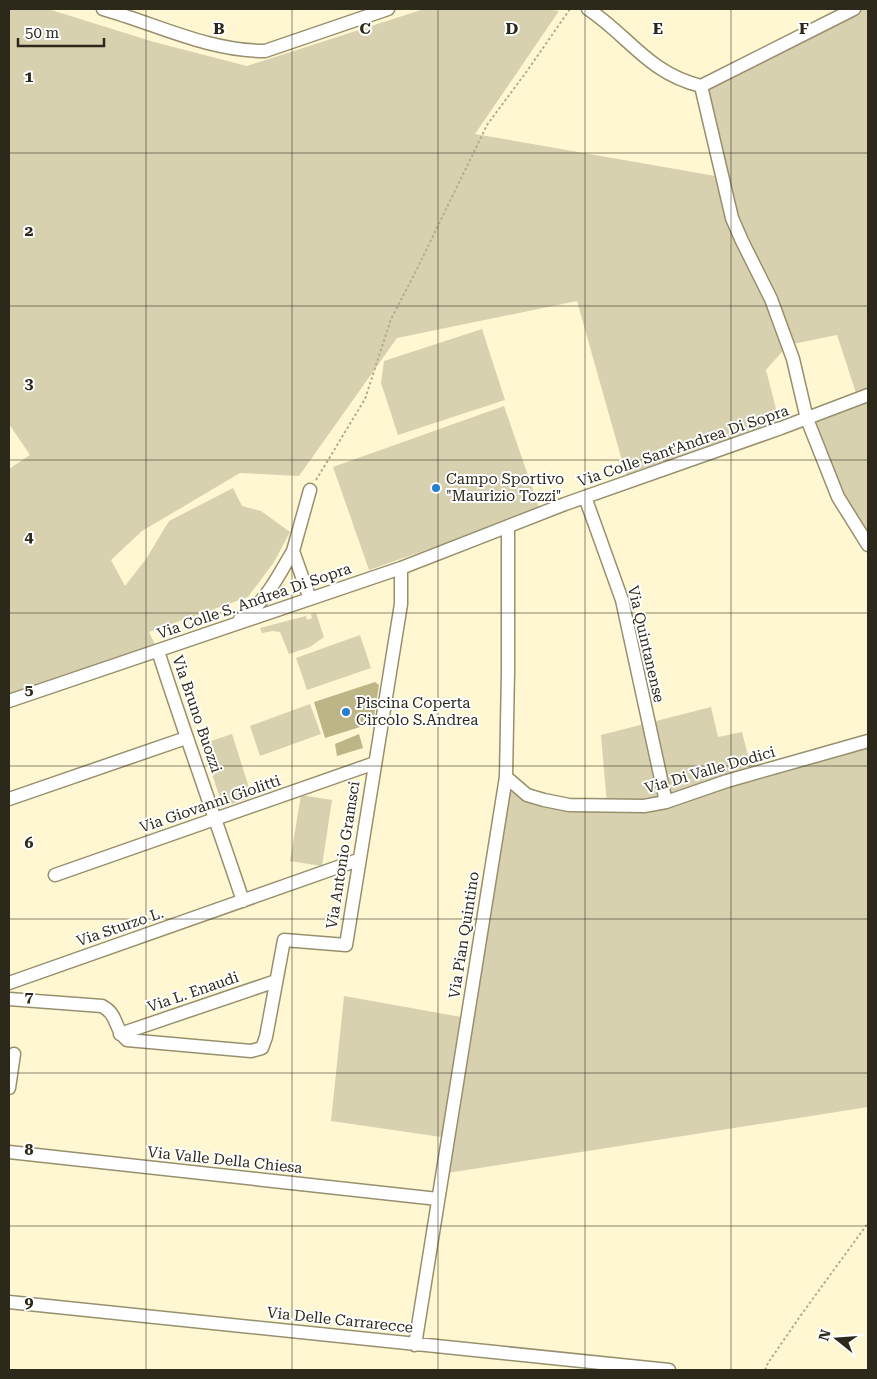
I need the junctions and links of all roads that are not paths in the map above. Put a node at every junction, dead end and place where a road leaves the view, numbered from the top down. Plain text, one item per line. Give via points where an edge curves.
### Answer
1 (103, 9) edge
2 (388, 9) edge
3 (588, 9) edge
4 (854, 9) edge
5 (701, 86) junction
6 (868, 395) edge
7 (807, 419) junction
8 (310, 490) road end
9 (585, 498) junction
10 (508, 527) junction
11 (868, 545) edge
12 (293, 551) junction
13 (401, 568) junction
14 (310, 599) junction
15 (224, 628) junction
16 (158, 651) junction
17 (9, 701) edge
18 (186, 738) junction
19 (868, 741) edge
20 (375, 763) junction
21 (506, 777) junction
22 (9, 799) edge
23 (666, 802) junction
24 (216, 819) junction
25 (358, 860) junction
26 (55, 875) dead end
27 (243, 901) junction
28 (276, 981) junction
29 (9, 983) edge
30 (9, 999) edge
31 (120, 1034) junction
32 (14, 1054) dead end
33 (9, 1088) edge
34 (9, 1152) edge
35 (438, 1199) junction
36 (9, 1302) edge
37 (415, 1345) junction
38 (669, 1370) edge

1 - 2 street via 189,38 245,51 265,51
3 - 5 street via 669,75
4 - 5 street
5 - 7 street via 732,218 771,299 793,359
6 - 7 street, Via Colle Sant'Andrea Di Sopra
7 - 9 street, Via Colle Sant'Andrea Di Sopra
7 - 11 street via 838,497
8 - 12 street
9 - 10 street, Via Colle Sant'Andrea Di Sopra
9 - 23 street, Via Quintanense via 622,600
10 - 13 street, Via Colle S. Andrea Di Sopra
10 - 21 street, Via Pian Quintino
12 - 14 street
12 - 15 street via 268,594 248,614
13 - 14 street, Via Colle S. Andrea Di Sopra
13 - 20 street, Via Antonio Gramsci via 402,604
14 - 15 street, Via Colle S. Andrea Di Sopra
15 - 16 street, Via Colle S. Andrea Di Sopra
16 - 17 street, Via Colle S. Andrea Di Sopra
16 - 18 street, Via Bruno Buozzi
18 - 22 street
18 - 24 street, Via Bruno Buozzi
19 - 23 street, Via Di Valle Dodici via 726,781
20 - 24 street, Via Giovanni Giolitti
20 - 25 street, Via Antonio Gramsci
21 - 23 street, Via Di Valle Dodici via 527,795 569,805 644,806
21 - 35 street, Via Pian Quintino
24 - 26 street, Via Giovanni Giolitti
24 - 27 street, Via Bruno Buozzi
25 - 27 street, Via Sturzo L.
25 - 28 street, Via Antonio Gramsci via 346,945 284,940
27 - 29 street, Via Sturzo L.
28 - 31 street, Via L. Enaudi
28 - 31 street, Via Antonio Gramsci via 265,1042 260,1050 127,1040
30 - 31 street via 102,1006 113,1015
32 - 33 street
34 - 35 street, Via Valle Della Chiesa
35 - 37 street, Via Pian Quintino
36 - 37 street, Via Delle Carrarecce
37 - 38 street, Via Delle Carrarecce

